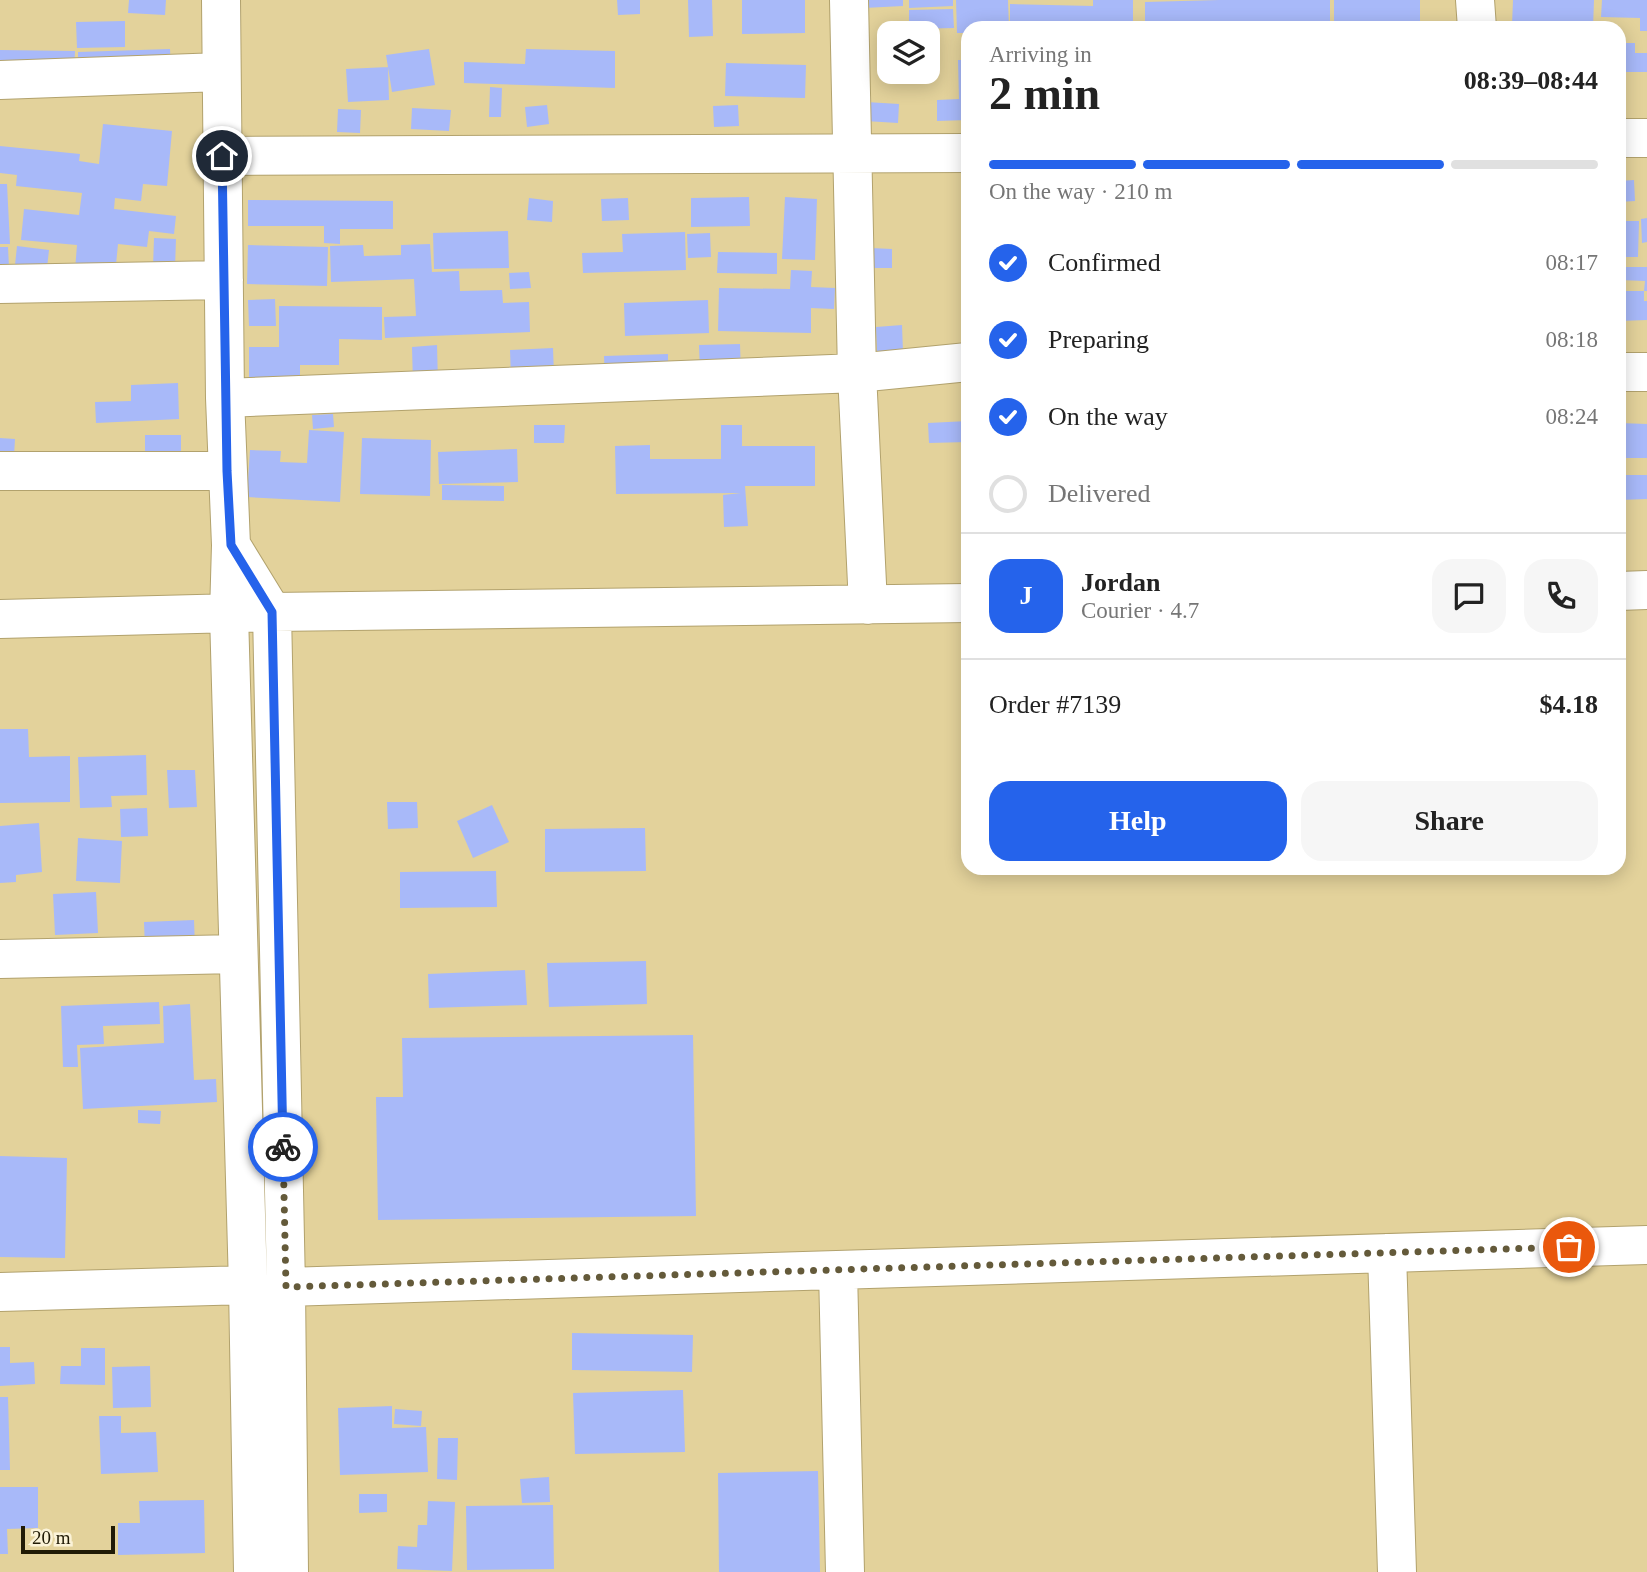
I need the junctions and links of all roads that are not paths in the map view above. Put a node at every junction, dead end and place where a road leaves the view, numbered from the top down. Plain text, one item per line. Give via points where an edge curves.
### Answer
1 (221, 0) edge
2 (849, 0) edge
3 (1475, 0) edge
4 (1476, 21) edge
5 (221, 72) junction
6 (0, 80) edge
7 (1626, 138) edge
8 (1647, 138) edge
9 (853, 153) junction
10 (961, 153) edge
11 (222, 156) junction
12 (224, 280) junction
13 (0, 284) edge
14 (961, 363) edge
15 (1626, 372) edge
16 (1647, 372) edge
17 (857, 373) junction
18 (225, 398) junction
19 (0, 471) edge
20 (227, 471) junction
21 (231, 545) junction
22 (1647, 590) edge
23 (1626, 591) edge
24 (961, 603) edge
25 (868, 604) junction
26 (272, 612) junction
27 (229, 614) junction
28 (0, 619) edge
29 (238, 954) junction
30 (0, 959) edge
31 (1647, 1245) edge
32 (1387, 1253) junction
33 (838, 1270) junction
34 (248, 1285) junction
35 (286, 1287) junction
36 (0, 1292) edge
37 (253, 1572) edge
38 (289, 1572) edge
39 (845, 1572) edge
40 (1397, 1572) edge

1 - 5 street
2 - 9 street
3 - 4 street
5 - 6 street
5 - 11 street
7 - 8 street
9 - 10 street
9 - 11 street
9 - 17 street
11 - 12 street
12 - 13 street
12 - 18 street
14 - 17 street
15 - 16 street
17 - 18 street
17 - 25 street
18 - 20 street
19 - 20 street
20 - 21 street
21 - 26 street
21 - 27 street
22 - 23 street
24 - 25 street
25 - 26 street
26 - 27 street
26 - 35 street
27 - 28 street
27 - 29 street
29 - 30 street
29 - 34 street
31 - 32 street
32 - 33 street
32 - 40 street
33 - 35 street
33 - 39 street
34 - 36 street
34 - 37 street
35 - 38 street

